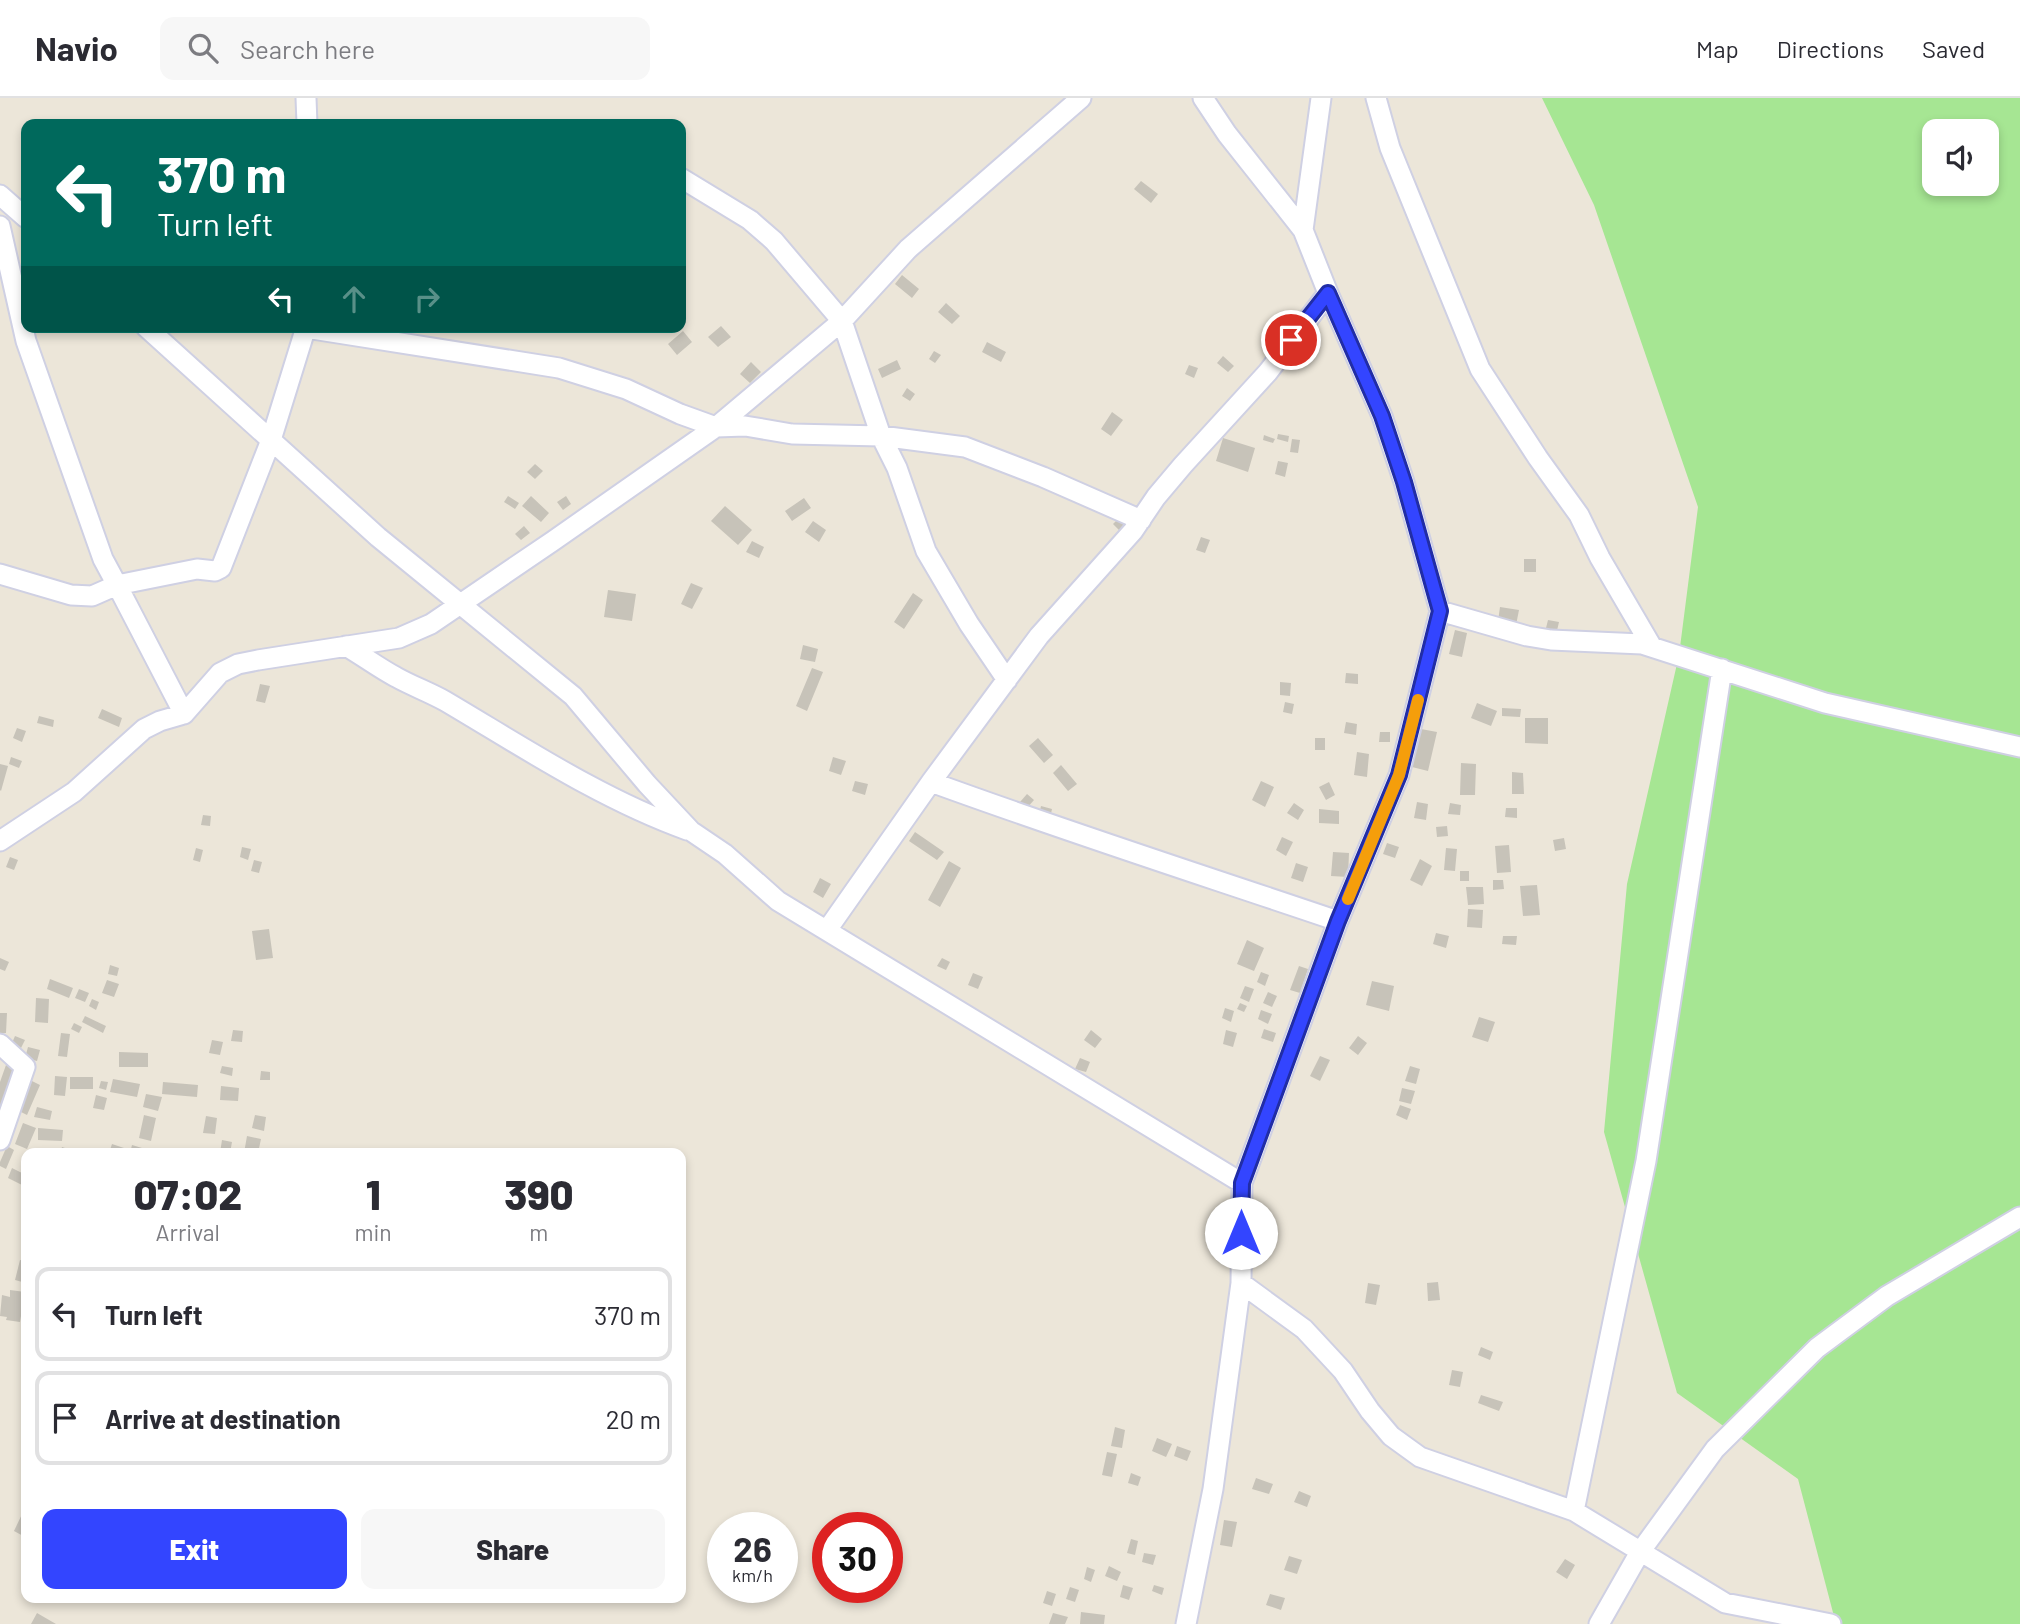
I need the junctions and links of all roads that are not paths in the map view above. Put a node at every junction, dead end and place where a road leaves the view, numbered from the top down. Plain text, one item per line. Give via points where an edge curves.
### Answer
1 (306, 98) edge
2 (1081, 98) edge
3 (1203, 98) edge
4 (1321, 98) edge
5 (1376, 98) edge
6 (307, 119) edge
7 (686, 181) edge
8 (0, 195) edge
9 (21, 214) edge
10 (0, 226) edge
11 (1303, 230) junction
12 (1328, 293) junction
13 (21, 319) edge
14 (842, 321) junction
15 (24, 333) edge
16 (153, 333) edge
17 (304, 333) edge
18 (338, 333) edge
19 (716, 427) junction
20 (881, 436) junction
21 (271, 440) junction
22 (1141, 520) junction
23 (0, 574) edge
24 (117, 585) junction
25 (460, 605) junction
26 (1440, 611) junction
27 (346, 646) junction
28 (1652, 648) junction
29 (1722, 669) junction
30 (1007, 680) junction
31 (184, 714) junction
32 (2020, 747) edge
33 (931, 782) junction
34 (691, 831) junction
35 (0, 841) edge
36 (1338, 921) junction
37 (827, 930) junction
38 (0, 1044) edge
39 (0, 1140) edge
40 (1242, 1183) junction
41 (2020, 1217) edge
42 (1241, 1283) junction
43 (1574, 1511) junction
44 (1640, 1552) junction
45 (1186, 1624) edge
46 (1599, 1624) edge
47 (1831, 1624) edge

1 - 6 street
2 - 14 street via 908,249
3 - 11 street
4 - 11 street
5 - 28 street via 1390,148 1480,369 1579,515
7 - 14 street via 766,234
8 - 9 street
10 - 13 street
11 - 12 street
12 - 22 street via 1268,372 1182,465
12 - 26 street via 1382,416
14 - 19 street
14 - 20 street
15 - 24 street via 103,559
16 - 21 street
17 - 21 street
18 - 19 street via 559,368 626,389
19 - 20 street
19 - 25 street
20 - 22 street via 965,447
20 - 30 street via 926,551
21 - 24 street via 221,568
21 - 25 street
22 - 30 street via 1049,624
23 - 24 street via 71,595 92,596
24 - 31 street
25 - 27 street via 399,638
25 - 34 street via 573,695
26 - 28 street via 1527,636 1632,642
26 - 36 street via 1399,775
27 - 31 street via 238,664 220,673
27 - 34 street via 594,787
28 - 29 street
29 - 32 street via 1825,703
29 - 43 street via 1646,1161
30 - 33 street
31 - 35 street via 144,729 74,792
33 - 36 street
33 - 37 street
34 - 37 street via 778,901
36 - 40 street
37 - 40 street
38 - 39 street via 25,1067
40 - 42 street
41 - 44 street via 1887,1296 1817,1348 1715,1449
42 - 43 street via 1304,1329 1343,1371 1391,1436 1420,1457
42 - 45 street via 1213,1489
43 - 44 street
44 - 46 street
44 - 47 street via 1725,1603

